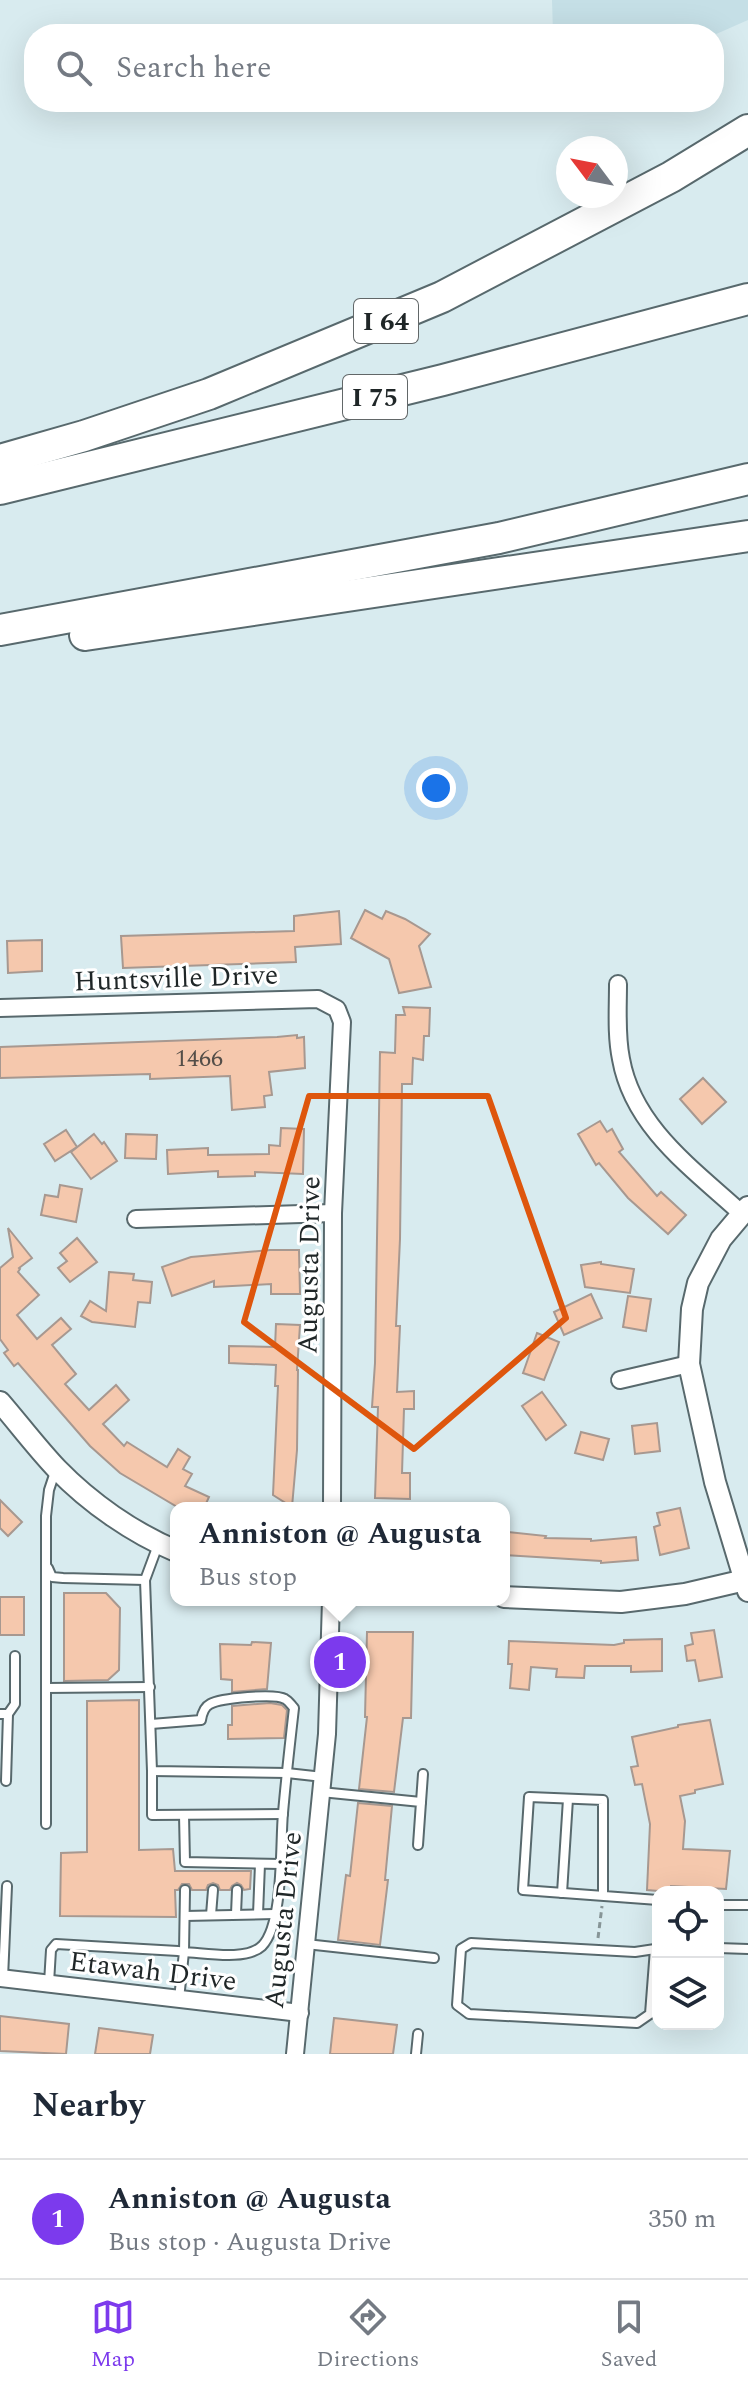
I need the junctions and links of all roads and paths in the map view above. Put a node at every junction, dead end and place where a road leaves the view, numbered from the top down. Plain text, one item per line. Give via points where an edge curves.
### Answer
1 (748, 130) edge
2 (748, 299) edge
3 (0, 460) edge
4 (748, 479) edge
5 (0, 489) edge
6 (748, 536) edge
7 (0, 630) edge
8 (0, 648) edge
9 (618, 984) dead end
10 (0, 1008) edge
11 (342, 1022) joint
12 (744, 1210) edge
13 (333, 1213) junction
14 (136, 1219) dead end
15 (689, 1364) junction
16 (620, 1380) dead end
17 (0, 1402) edge
18 (56, 1468) junction
19 (332, 1502) edge
20 (168, 1548) edge
21 (46, 1564) junction
22 (145, 1580) junction
23 (747, 1583) edge
24 (510, 1597) edge
25 (331, 1606) edge
26 (15, 1656) dead end
27 (150, 1687) junction
28 (46, 1688) junction
29 (4, 1714) edge
30 (151, 1724) junction
31 (152, 1771) junction
32 (287, 1773) junction
33 (423, 1774) dead end
34 (6, 1781) dead end
35 (322, 1784) junction
36 (568, 1799) junction
37 (421, 1802) junction
38 (283, 1814) junction
39 (184, 1815) junction
40 (46, 1824) dead end
41 (418, 1845) dead end
42 (260, 1864) junction
43 (281, 1864) junction
44 (7, 1886) dead end
45 (185, 1890) dead end
46 (213, 1890) dead end
47 (237, 1890) dead end
48 (562, 1893) junction
49 (603, 1896) junction
50 (652, 1900) edge
51 (724, 1905) edge
52 (748, 1905) edge
53 (236, 1914) junction
54 (258, 1914) junction
55 (274, 1914) junction
56 (211, 1915) junction
57 (185, 1916) junction
58 (306, 1944) junction
59 (724, 1948) edge
60 (748, 1949) edge
61 (597, 1950) junction
62 (652, 1950) edge
63 (184, 1952) junction
64 (434, 1958) dead end
65 (656, 1958) edge
66 (2, 1978) edge
67 (49, 1983) junction
68 (179, 1999) junction
69 (300, 2013) junction
70 (418, 2034) dead end
71 (295, 2054) edge
72 (416, 2054) edge

1 - 3 highway, I 64 via 671,177 442,297 209,394
2 - 5 highway, I 75
4 - 7 highway via 499,538
6 - 8 highway
9 - 12 street via 621,1059 644,1117 666,1144
10 - 11 street, Huntsville Drive via 318,999 337,1009
11 - 13 street, Augusta Drive
12 - 15 street via 698,1283
13 - 14 street
13 - 19 street, Augusta Drive
15 - 16 street
15 - 23 street via 715,1482
17 - 18 street
18 - 20 street via 129,1527
18 - 21 lane via 49,1490
20 - 22 lane
21 - 22 lane via 52,1577
21 - 28 lane
22 - 27 lane
23 - 24 street via 621,1602
25 - 35 street, Augusta Drive
26 - 29 lane via 15,1704
27 - 28 lane
27 - 30 lane
28 - 40 lane
29 - 34 lane
30 - 31 lane
30 - 32 lane via 201,1720 209,1704 230,1698 279,1697 294,1708
31 - 32 lane
31 - 39 lane via 152,1815
32 - 35 lane
32 - 38 lane
33 - 37 lane
35 - 37 lane
35 - 58 street, Augusta Drive
36 - 48 lane
36 - 48 lane via 529,1797 523,1890
36 - 49 lane via 603,1800
37 - 41 lane
38 - 39 lane
38 - 43 lane
39 - 42 lane via 185,1867
42 - 43 lane
42 - 54 lane
43 - 55 lane
44 - 66 lane
45 - 57 lane
46 - 56 lane
47 - 53 lane
48 - 49 lane
49 - 50 lane
49 - 61 path
51 - 52 lane
53 - 54 lane
53 - 56 lane
54 - 55 lane
55 - 63 lane via 262,1946 247,1955
56 - 57 lane
57 - 63 lane
58 - 64 lane
58 - 69 street, Augusta Drive
59 - 60 lane
61 - 62 lane
61 - 65 lane via 471,1943 461,1949 457,2005 469,2014 637,2023 650,2014
63 - 67 lane via 56,1944
63 - 68 lane
66 - 67 street, Etawah Drive
67 - 68 street, Etawah Drive
68 - 69 street, Etawah Drive
69 - 71 street, Augusta Drive
70 - 72 lane

